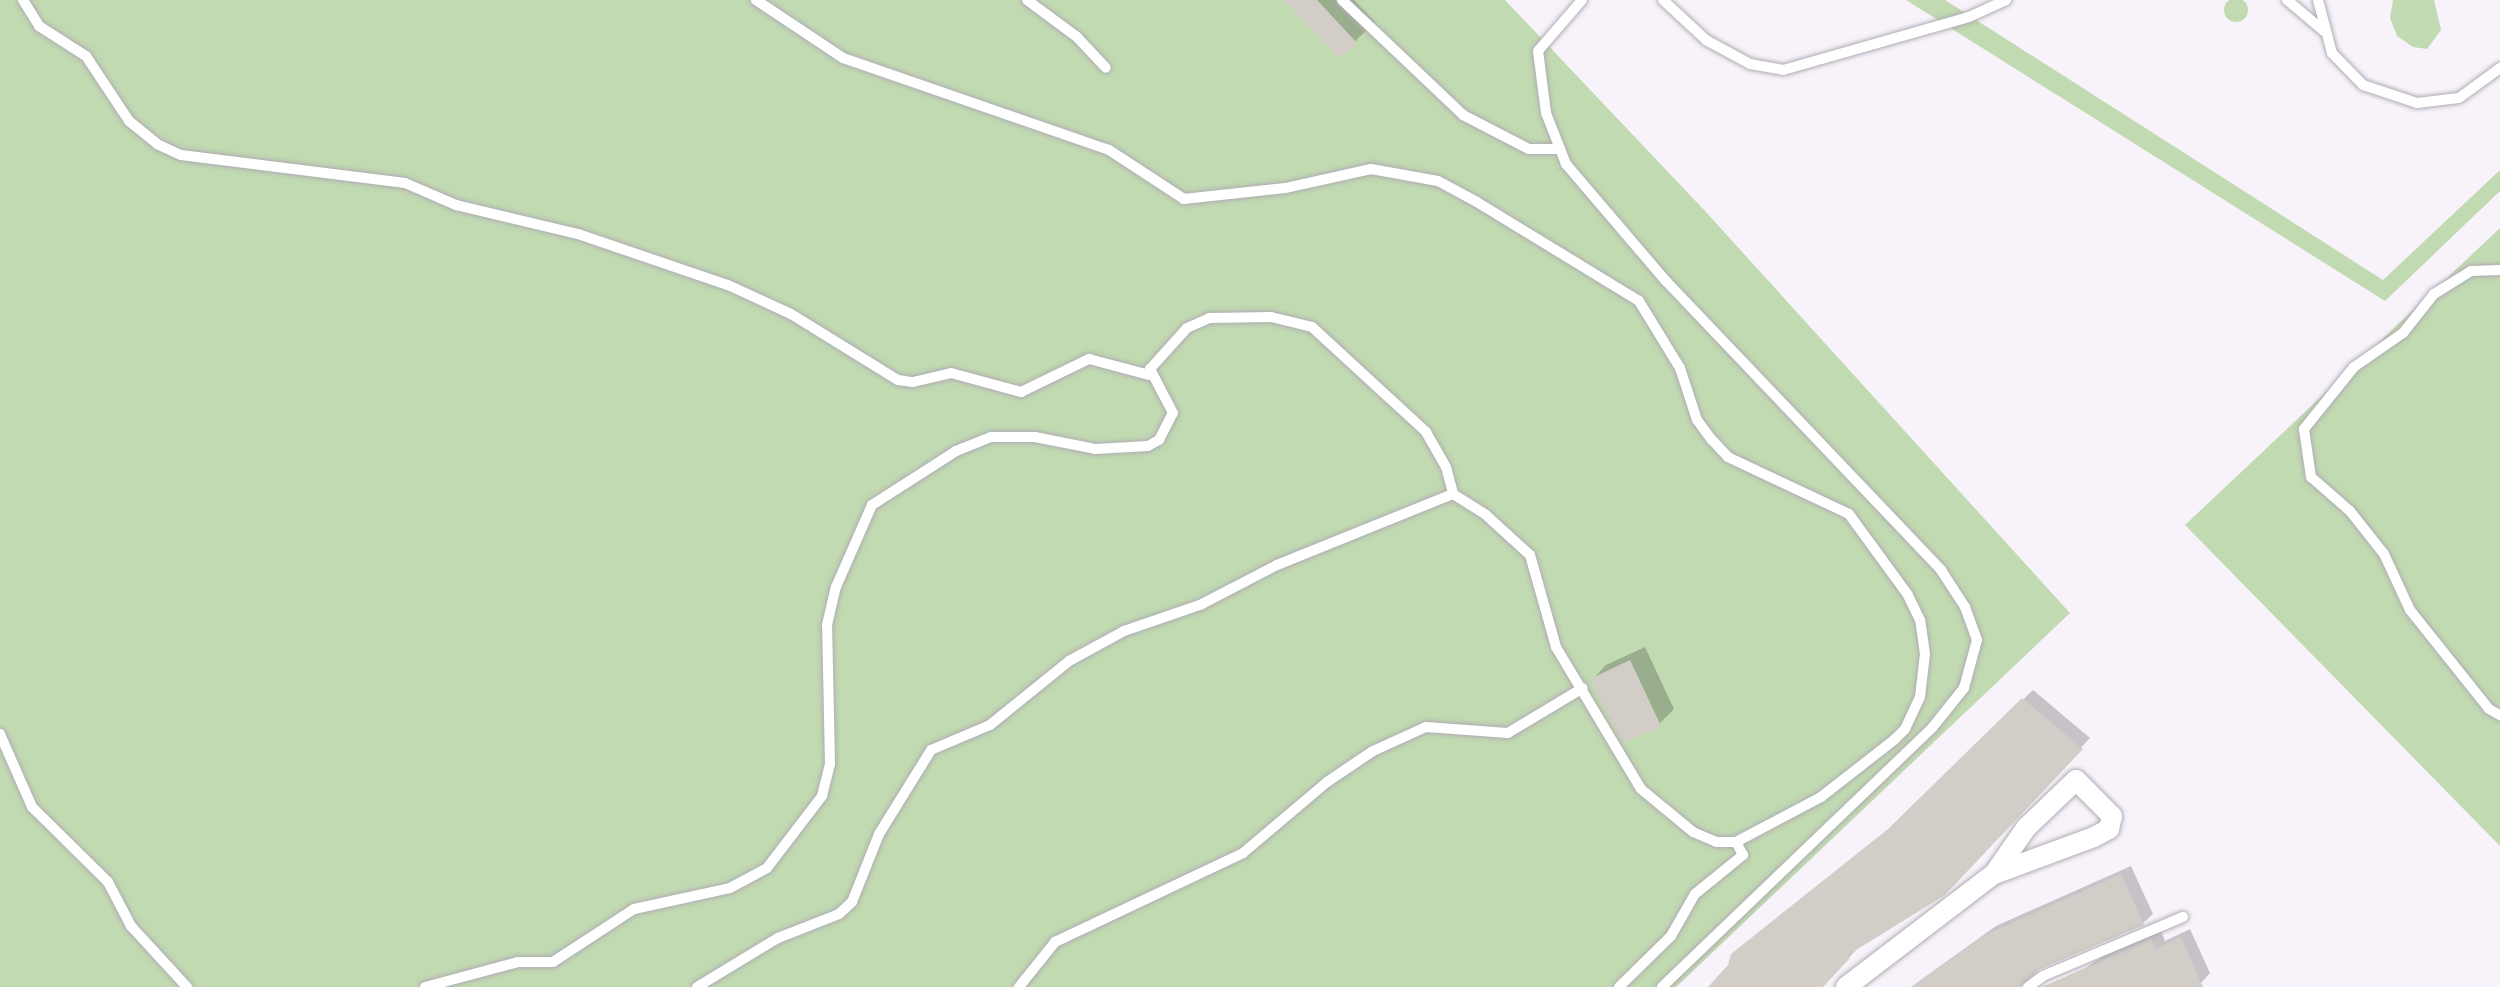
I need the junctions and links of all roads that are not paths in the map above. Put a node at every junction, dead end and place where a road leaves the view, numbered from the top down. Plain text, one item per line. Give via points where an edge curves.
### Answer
1 (23, 0) edge
2 (756, 0) edge
3 (1027, 0) edge
4 (1342, 0) edge
5 (1582, 0) edge
6 (1663, 0) edge
7 (2006, 0) edge
8 (2287, 0) edge
9 (2318, 0) edge
10 (2326, 32) junction
11 (1106, 68) dead end
12 (2500, 68) edge
13 (1560, 149) junction
14 (2500, 270) edge
15 (1149, 375) junction
16 (1453, 494) junction
17 (1583, 688) junction
18 (2500, 715) edge
19 (0, 734) edge
20 (1736, 842) junction
21 (1994, 874) junction
22 (2183, 917) dead end
23 (187, 987) edge
24 (425, 987) edge
25 (697, 987) edge
26 (1019, 987) edge
27 (1619, 987) edge
28 (1662, 987) edge
29 (1847, 987) edge
30 (2028, 987) edge

1 - 15 lane via 39,26 86,56 129,121 181,155 405,183 456,205 578,234 728,285 791,314 898,380 951,373 1021,392 1089,359
2 - 20 lane via 843,58 1109,150 1184,199 1285,188 1371,169 1397,170 1451,188 1639,301 1680,368 1697,420 1711,439 1728,457 1849,514 1920,620 1925,654 1920,697 1905,729 1821,797
3 - 11 lane via 1077,37
4 - 13 lane via 1463,115 1529,149
5 - 13 lane via 1543,39 1538,68 1546,113
6 - 7 lane via 1706,40 1750,64 1783,70 1969,17
8 - 10 lane
9 - 10 lane
10 - 12 lane via 2332,53 2363,85 2417,103 2459,98
13 - 28 lane via 1566,164 1666,281 1941,570 1965,607 1977,640 1964,688 1932,728
14 - 18 lane via 2471,271 2434,294 2403,333 2354,367 2304,429 2311,477 2367,532 2384,554 2410,610 2489,709
15 - 16 lane via 1169,343 1209,318 1271,317 1312,327 1426,432 1446,467
15 - 24 lane via 1164,389 1173,413 1159,440 1148,446 1095,449 1035,437 991,437 956,451 872,505 836,587 827,625 830,764 822,796 767,868 730,888 634,909 553,962 518,962
16 - 17 lane via 1530,555 1538,570 1547,627
16 - 25 lane via 1277,565 1200,605 1124,631 1069,661 990,725 931,750 879,834 852,902 839,914 778,938
17 - 20 lane via 1641,789 1693,832 1716,842
17 - 26 lane via 1508,733 1426,727 1373,751 1327,782 1243,853 1055,942
19 - 23 lane via 32,807 108,882 131,926
20 - 27 lane via 1743,855 1695,894 1671,936
21 - 21 street via 2026,828 2076,780 2112,816 2109,829 2094,837
21 - 29 street
22 - 30 lane

